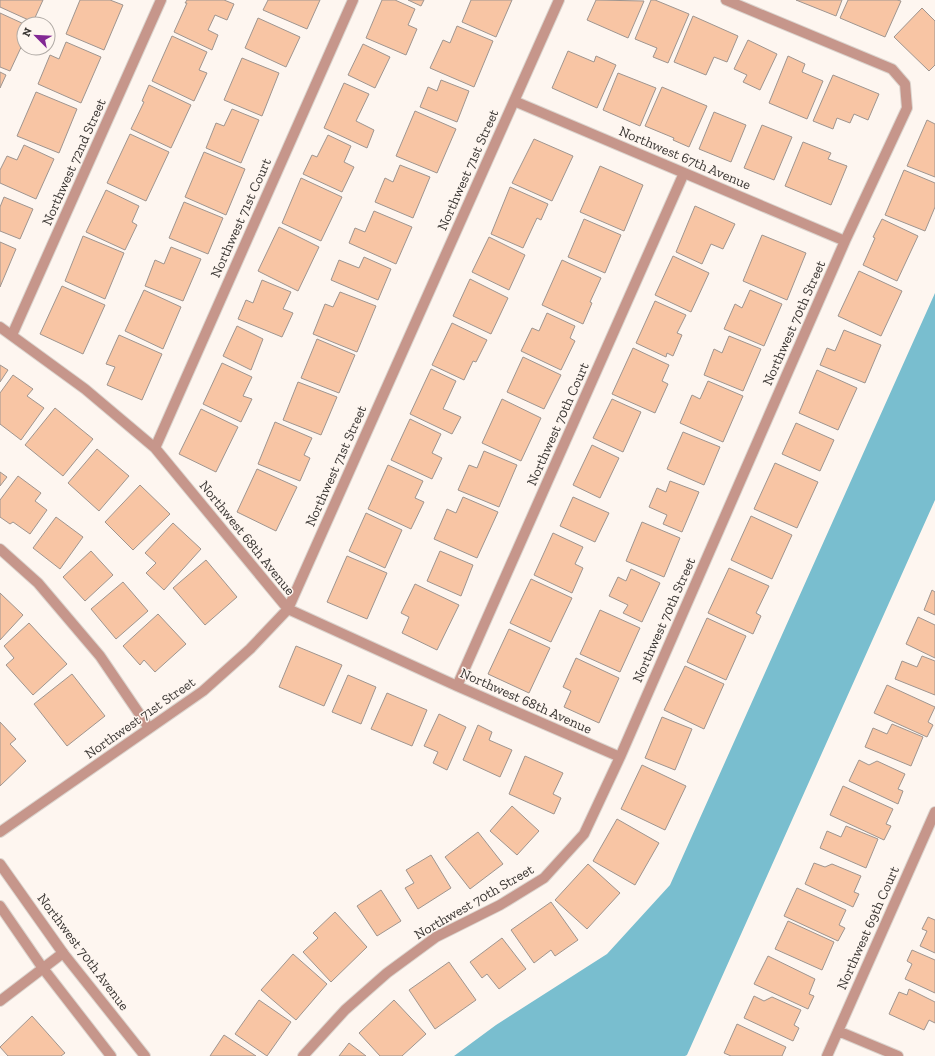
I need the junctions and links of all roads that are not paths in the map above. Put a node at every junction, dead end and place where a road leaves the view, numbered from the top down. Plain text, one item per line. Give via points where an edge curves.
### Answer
1 (161, 0) edge
2 (353, 0) edge
3 (559, 0) edge
4 (726, 0) edge
5 (514, 101) junction
6 (684, 173) junction
7 (845, 241) junction
8 (0, 327) edge
9 (12, 335) junction
10 (155, 448) junction
11 (0, 549) edge
12 (288, 609) junction
13 (457, 686) junction
14 (150, 728) junction
15 (620, 757) junction
16 (935, 812) edge
17 (0, 832) edge
18 (0, 864) edge
19 (0, 906) edge
20 (62, 953) junction
21 (42, 968) junction
22 (0, 1001) edge
23 (838, 1031) junction
24 (111, 1056) edge
25 (145, 1056) edge
26 (303, 1056) edge
27 (827, 1056) edge
28 (898, 1056) edge

1 - 9 street, Northwest 72nd Street
2 - 10 street, Northwest 71st Court
3 - 5 street, Northwest 71st Street
4 - 7 street, Northwest 70th Street via 892,69 905,84 907,108
5 - 6 street, Northwest 67th Avenue
5 - 12 street, Northwest 71st Street
6 - 7 street, Northwest 67th Avenue
6 - 13 street, Northwest 70th Court
7 - 15 street, Northwest 70th Street
8 - 9 street, Northwest 68th Avenue
9 - 10 street, Northwest 68th Avenue via 86,389
10 - 12 street, Northwest 68th Avenue
11 - 14 street via 38,583 100,656
12 - 13 street, Northwest 68th Avenue
12 - 14 street, Northwest 71st Street via 250,649 203,691
13 - 15 street, Northwest 68th Avenue
14 - 17 street, Northwest 71st Street
15 - 26 street, Northwest 70th Street via 584,834 544,878 500,905 436,937 387,973 346,1010
16 - 23 street, Northwest 69th Court
18 - 20 street, Northwest 70th Avenue
19 - 21 street
20 - 21 street
20 - 25 street, Northwest 70th Avenue
21 - 22 street
21 - 24 street
23 - 27 street, Northwest 69th Court
23 - 28 street

